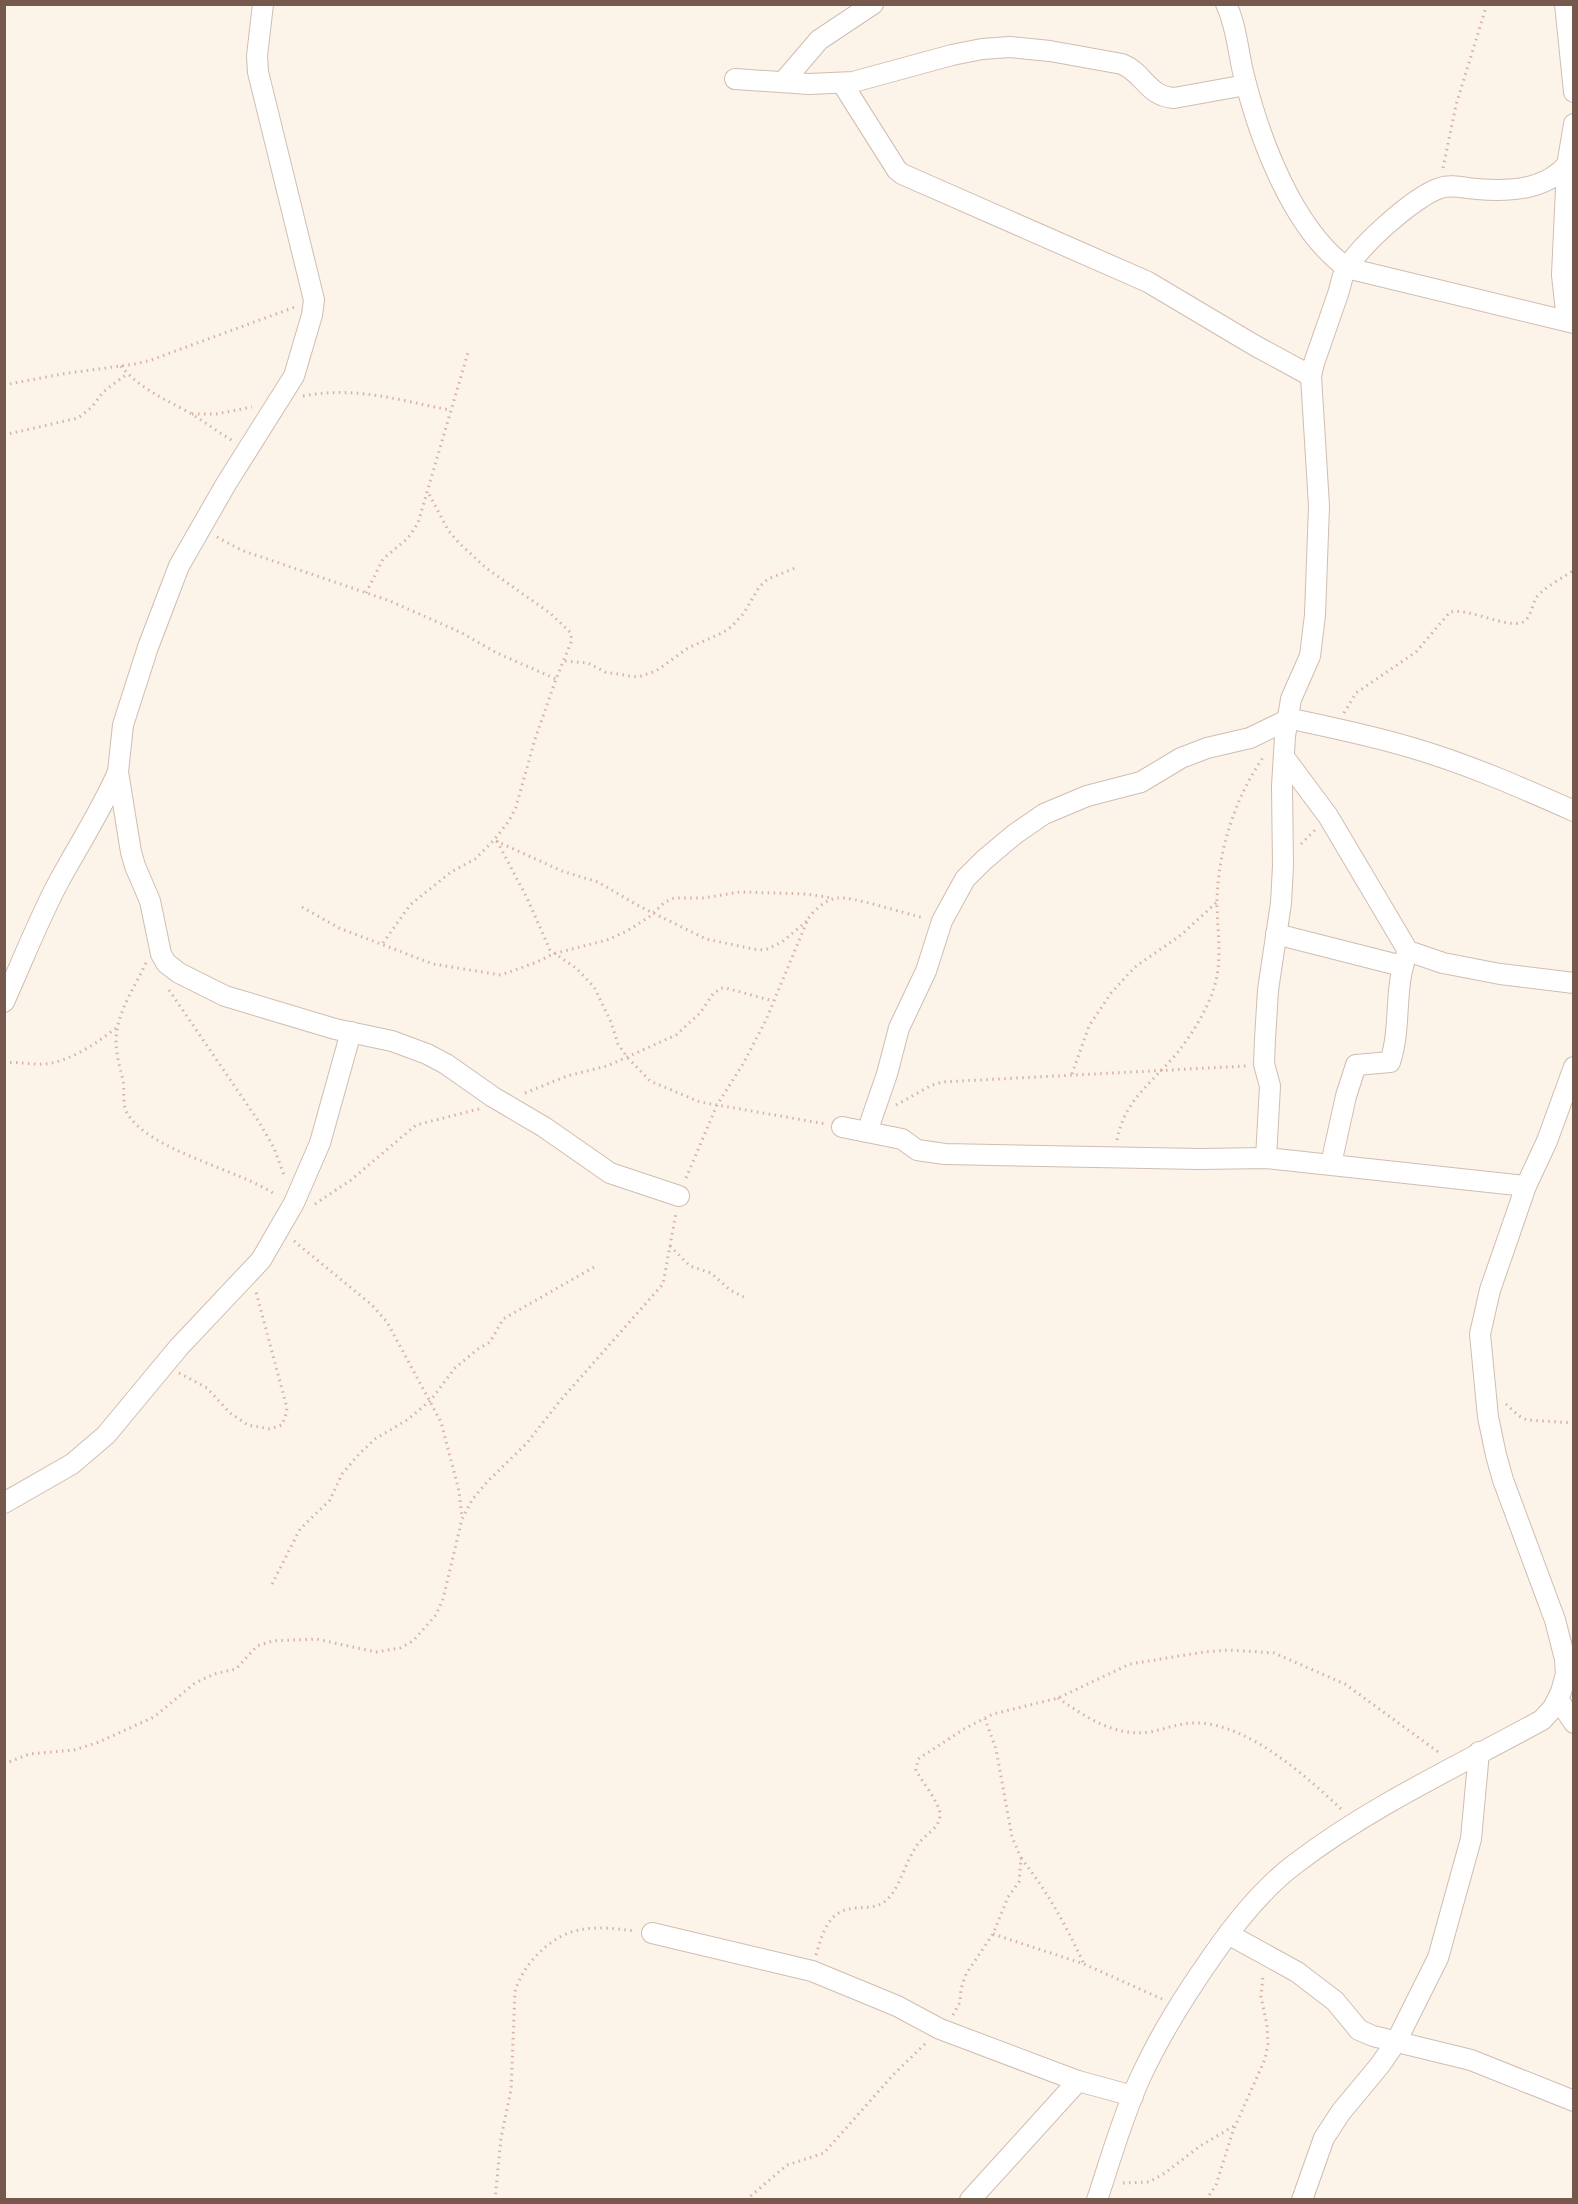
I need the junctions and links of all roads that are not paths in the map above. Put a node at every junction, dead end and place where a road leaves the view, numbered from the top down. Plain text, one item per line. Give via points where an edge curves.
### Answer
1 (263, 4) edge
2 (873, 4) edge
3 (1226, 4) edge
4 (1568, 7) edge
5 (735, 79) dead end
6 (783, 82) junction
7 (842, 83) junction
8 (1246, 85) junction
9 (1574, 92) edge
10 (1574, 124) edge
11 (1570, 160) edge
12 (1347, 268) junction
13 (1570, 322) edge
14 (1311, 376) junction
15 (1286, 724) junction
16 (1284, 757) junction
17 (118, 772) junction
18 (1574, 811) edge
19 (1276, 934) junction
20 (1405, 958) junction
21 (1574, 983) edge
22 (4, 1002) edge
23 (351, 1032) junction
24 (1574, 1067) edge
25 (869, 1125) junction
26 (843, 1127) road end
27 (1266, 1158) junction
28 (1331, 1164) junction
29 (1526, 1186) junction
30 (679, 1196) road end
31 (4, 1503) edge
32 (1574, 1629) edge
33 (1568, 1671) edge
34 (1558, 1699) junction
35 (1574, 1723) edge
36 (1479, 1752) junction
37 (652, 1933) road end
38 (1228, 1935) junction
39 (1396, 2042) junction
40 (1078, 2081) junction
41 (1133, 2096) junction
42 (1574, 2101) edge
43 (970, 2199) edge
44 (1096, 2199) edge
45 (1302, 2199) edge

1 - 17 street via 258,72 314,300 312,315 294,376 179,566 123,725
2 - 6 street via 819,40
3 - 8 street
4 - 9 street
5 - 6 street
6 - 7 street
7 - 8 street via 934,59 1010,47 1122,64 1154,93 1167,98
7 - 14 street via 902,174 1148,282
8 - 12 street via 1266,146 1293,204 1313,236
10 - 11 street
11 - 12 street via 1540,183 1516,190 1440,188 1379,230
11 - 13 street via 1562,274
12 - 13 street
12 - 14 street
14 - 15 street via 1319,506 1315,615 1310,656 1291,699
15 - 16 street
15 - 18 street via 1336,728 1418,750 1521,787
15 - 25 street via 1207,748 1181,758 1141,782 1087,796 1044,814 984,860 965,879 942,921 932,956 899,1028
16 - 19 street via 1283,866
16 - 20 street via 1328,816
17 - 22 street via 59,882
17 - 23 street via 132,859 150,901 156,937 166,963 189,979 232,998
19 - 20 street
19 - 27 street via 1264,1065 1270,1086
20 - 21 street
20 - 28 street via 1390,1062 1358,1063 1354,1067
23 - 30 street via 427,1054 610,1173
23 - 31 street via 320,1143 288,1214 257,1263 106,1435 72,1464
24 - 29 street
25 - 26 street
25 - 27 street via 921,1151 945,1154
27 - 28 street
28 - 29 street
29 - 33 street via 1490,1290 1480,1334 1488,1417 1503,1480 1556,1620
32 - 33 street
33 - 34 street
34 - 35 street
34 - 36 street via 1542,1720
36 - 38 street via 1397,1797 1294,1864
36 - 39 street via 1471,1839 1446,1933 1438,1958
37 - 40 street via 812,1971 897,2006 940,2029
38 - 39 street via 1297,1972 1335,2001 1359,2030
38 - 41 street via 1176,2007
39 - 42 street via 1470,2060
39 - 45 street via 1324,2138
40 - 41 street
40 - 43 street
41 - 44 street

